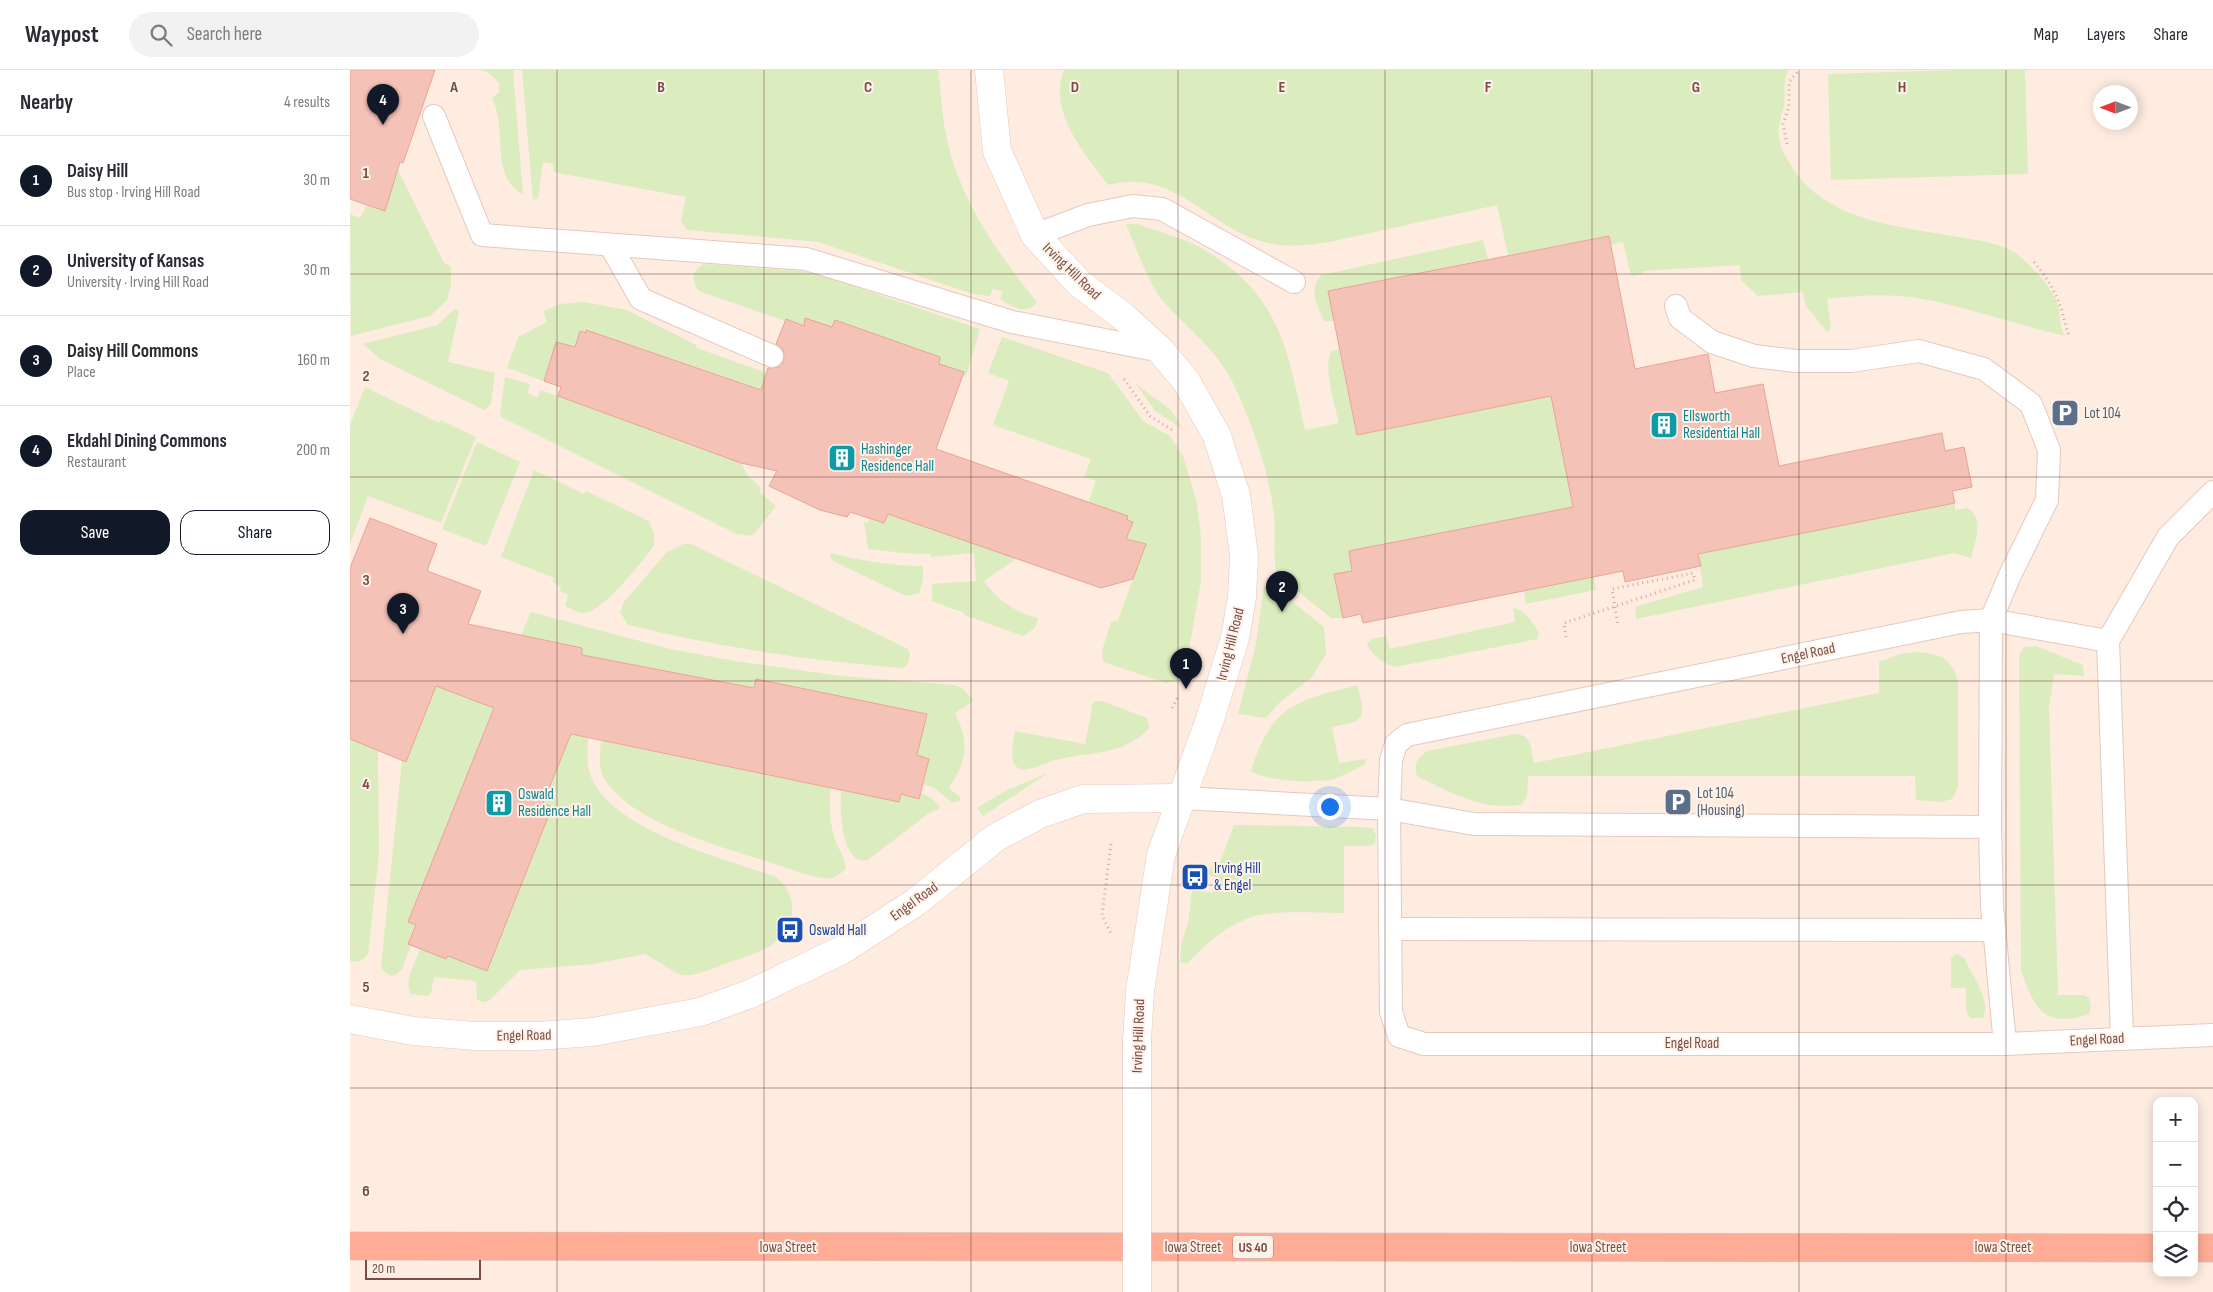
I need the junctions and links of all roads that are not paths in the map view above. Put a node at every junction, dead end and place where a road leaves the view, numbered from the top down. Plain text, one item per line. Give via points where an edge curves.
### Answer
1 (989, 70) edge
2 (434, 116) dead end
3 (1035, 235) junction
4 (610, 245) junction
5 (1294, 282) dead end
6 (1676, 306) dead end
7 (1160, 351) junction
8 (772, 356) dead end
9 (2213, 492) edge
10 (1991, 620) junction
11 (2108, 641) junction
12 (1182, 798) junction
13 (1389, 809) junction
14 (1990, 827) junction
15 (1391, 929) junction
16 (1995, 930) junction
17 (350, 1019) edge
18 (2213, 1035) edge
19 (2122, 1038) junction
20 (2005, 1044) junction
21 (350, 1246) edge
22 (2153, 1248) edge
23 (2198, 1248) edge
24 (2213, 1248) edge
25 (1137, 1292) edge

1 - 3 street, Irving Hill Road via 997,151
2 - 4 lane via 482,236
3 - 5 lane via 1088,215 1133,206 1162,209
3 - 7 street, Irving Hill Road via 1079,282
4 - 7 lane via 806,259 1012,322
4 - 8 lane via 641,299
6 - 10 lane via 1680,318 1712,342 1754,356 1794,362 1851,362 1919,351 1984,369 2031,404 2049,450 2047,500
7 - 12 street, Irving Hill Road via 1186,381 1217,436 1236,495 1244,556 1235,638
9 - 11 lane via 2168,537
10 - 11 lane, Engel Road
10 - 13 lane, Engel Road via 1961,622 1407,735 1396,744 1391,760
10 - 14 lane
11 - 19 lane
12 - 13 lane, Engel Road
12 - 17 street, Engel Road via 1083,799 1040,814 995,838 916,902 842,950 750,994 700,1012 593,1032 537,1036 412,1031
12 - 25 street, Irving Hill Road, bridge via 1161,855 1142,971 1137,1040
13 - 14 lane via 1474,824
13 - 15 lane, Engel Road
14 - 16 lane
15 - 16 lane
15 - 20 lane, Engel Road via 1391,1012 1399,1036 1424,1044
16 - 20 lane
18 - 19 lane, Engel Road
19 - 20 lane, Engel Road
21 - 22 highway, Iowa Street / US 40
23 - 24 highway

